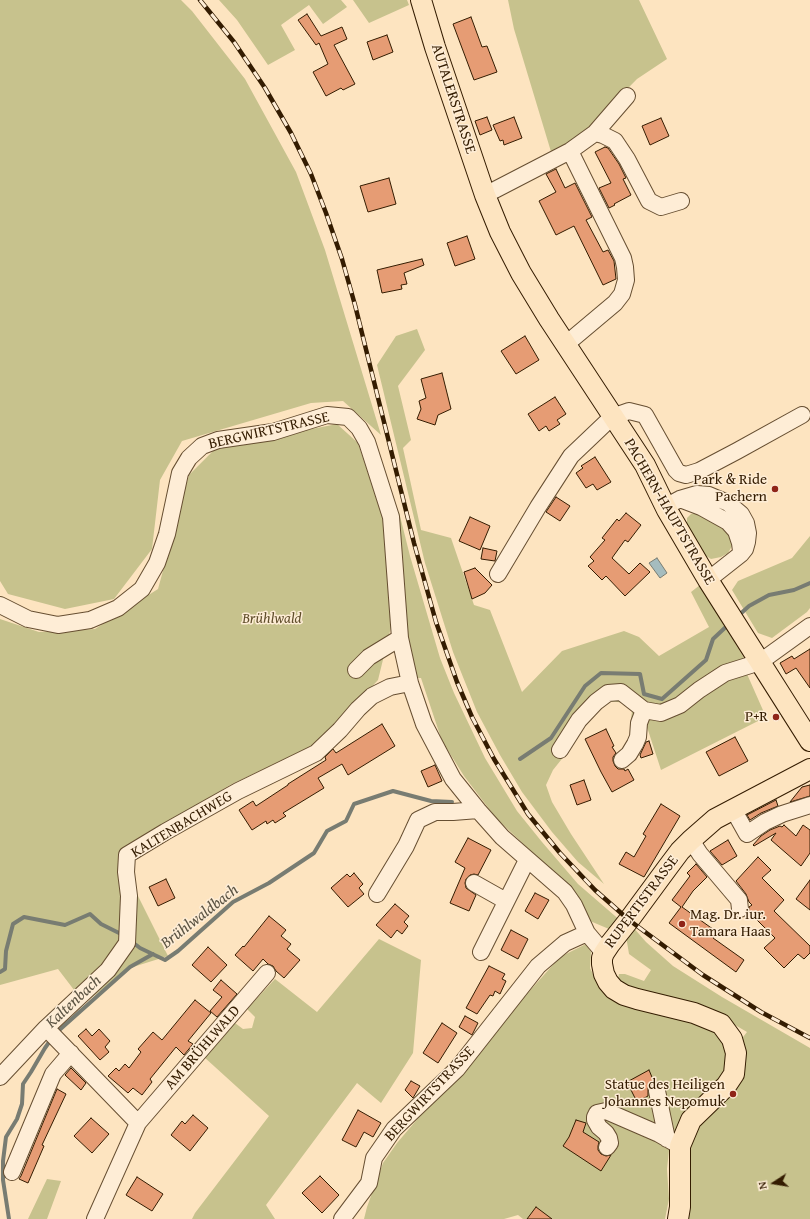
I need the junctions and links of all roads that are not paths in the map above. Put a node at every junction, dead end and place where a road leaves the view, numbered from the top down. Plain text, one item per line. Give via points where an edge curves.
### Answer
1 (421, 0) edge
2 (627, 96) dead end
3 (595, 133) junction
4 (570, 151) junction
5 (485, 196) junction
6 (681, 201) dead end
7 (565, 345) junction
8 (802, 414) dead end
9 (612, 416) junction
10 (672, 503) junction
11 (498, 574) dead end
12 (708, 580) junction
13 (0, 605) edge
14 (810, 626) edge
15 (400, 638) junction
16 (760, 662) junction
17 (356, 670) dead end
18 (410, 684) junction
19 (644, 710) junction
20 (810, 741) edge
21 (560, 750) dead end
22 (622, 760) dead end
23 (810, 769) edge
24 (810, 805) edge
25 (733, 809) junction
26 (478, 810) junction
27 (691, 840) junction
28 (528, 860) junction
29 (474, 883) dead end
30 (377, 894) dead end
31 (506, 901) junction
32 (740, 909) dead end
33 (587, 933) junction
34 (481, 952) dead end
35 (604, 953) junction
36 (267, 973) dead end
37 (46, 1028) junction
38 (71, 1053) junction
39 (3, 1067) edge
40 (657, 1091) dead end
41 (138, 1123) junction
42 (674, 1142) junction
43 (607, 1147) dead end
44 (12, 1172) dead end
45 (95, 1219) edge
46 (342, 1219) edge
47 (678, 1219) edge

1 - 5 main road, AUTALERSTRASSE
2 - 3 street
3 - 4 street
3 - 6 street via 615,141 649,201 661,207
4 - 5 street
4 - 7 street via 623,258 626,280 622,294 615,303
5 - 7 main road, PACHERN-HAUPTSTRASSE via 521,273
7 - 9 main road, PACHERN-HAUPTSTRASSE
8 - 9 street via 699,471 686,475 676,470 644,414 629,411
9 - 10 main road, PACHERN-HAUPTSTRASSE
9 - 11 street via 571,456
10 - 12 main road, PACHERN-HAUPTSTRASSE
10 - 12 street via 697,494 709,495 735,508 746,523 747,542 741,554
12 - 16 main road, PACHERN-HAUPTSTRASSE
13 - 15 street, BERGWIRTSTRASSE via 28,619 58,625 90,620 118,608 142,589 157,563 167,534 180,473 189,458 202,446 218,440 273,432 327,415 348,417 359,428 367,442 391,517
14 - 16 street
15 - 17 street via 369,657
15 - 18 street, BERGWIRTSTRASSE
16 - 19 street via 725,673 680,704 661,713
16 - 20 main road, PACHERN-HAUPTSTRASSE
18 - 26 street, BERGWIRTSTRASSE via 424,724 453,779
18 - 37 street, KALTENBACHWEG via 390,687 372,696 316,753 238,792 127,855 127,943 108,970
19 - 21 street via 621,692 608,693 579,720
19 - 22 street via 639,723 638,737 629,754
23 - 25 main road, RUPERTISTRASSE
24 - 25 street via 782,814 747,834
25 - 27 main road, RUPERTISTRASSE via 715,819
26 - 28 street, BERGWIRTSTRASSE via 502,837
26 - 30 street via 434,812 418,820 406,846
27 - 32 street via 739,900
27 - 35 main road, RUPERTISTRASSE via 680,851
28 - 31 street
28 - 33 street, BERGWIRTSTRASSE via 565,892
29 - 31 street
31 - 34 street
33 - 35 street, BERGWIRTSTRASSE
33 - 46 street, BERGWIRTSTRASSE via 565,943 538,966 457,1069 394,1129 374,1158 369,1183
35 - 42 main road, RUPERTISTRASSE via 604,974 614,989 637,999 701,1015 721,1024 732,1039 736,1053 734,1074
36 - 41 street, AM BRÜHLWALD
37 - 38 street
37 - 39 street, KALTENBACHWEG
38 - 41 street
38 - 44 street via 52,1074
40 - 42 street
41 - 45 street, AM BRÜHLWALD
42 - 43 street via 606,1111 597,1113 595,1120 609,1138
42 - 47 main road, RUPERTISTRASSE via 680,1207

